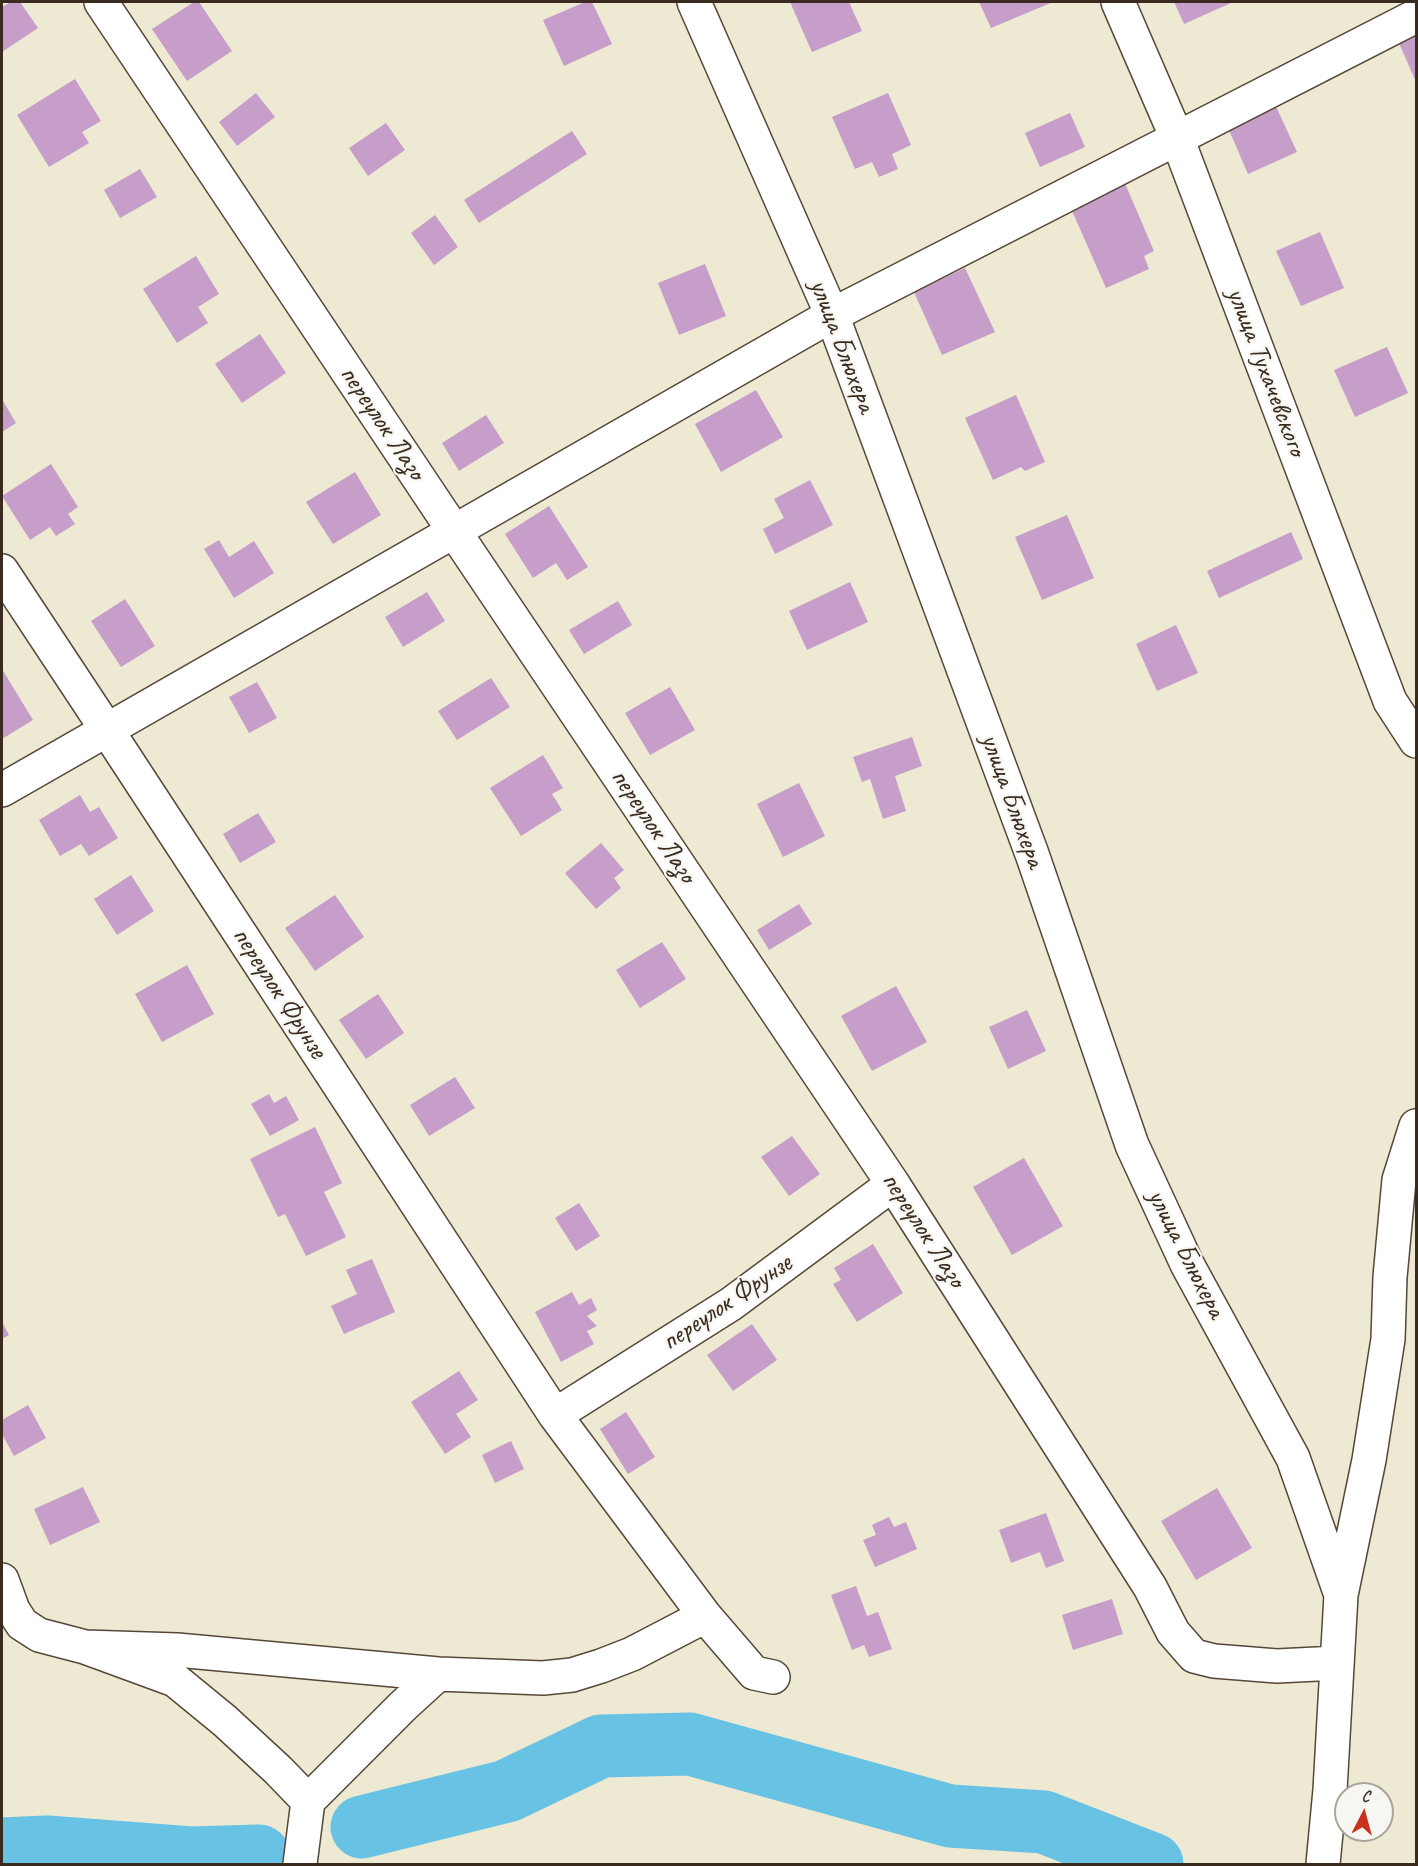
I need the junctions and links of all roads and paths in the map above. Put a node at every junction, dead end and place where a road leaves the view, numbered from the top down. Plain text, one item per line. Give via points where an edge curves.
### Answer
1 (101, 2) edge
2 (694, 2) edge
3 (1118, 2) edge
4 (1416, 16) edge
5 (1178, 138) junction
6 (832, 315) junction
7 (454, 531) junction
8 (2, 571) edge
9 (107, 730) junction
10 (1416, 741) edge
11 (2, 790) edge
12 (1416, 1126) edge
13 (894, 1184) junction
14 (555, 1415) junction
15 (2, 1580) edge
16 (1341, 1594) junction
17 (705, 1616) junction
18 (85, 1647) junction
19 (1337, 1663) junction
20 (438, 1674) junction
21 (773, 1677) dead end
22 (308, 1801) junction
23 (300, 1864) edge
24 (1323, 1864) edge

1 - 7 street, переулок Лазо
2 - 6 street, улица Блюхера
3 - 5 street, улица Тухачевского
4 - 5 street
5 - 6 street
5 - 10 street, улица Тухачевского via 1390,701
6 - 7 street
6 - 16 street, улица Блюхера via 1032,854 1132,1145 1187,1264 1293,1458
7 - 9 street
7 - 13 street, переулок Лазо
8 - 9 street, переулок Фрунзе
9 - 11 street
9 - 14 street, переулок Фрунзе
12 - 16 street via 1399,1180 1388,1339 1369,1460
13 - 14 street, переулок Фрунзе via 731,1304
13 - 19 street, переулок Лазо via 1150,1587 1173,1632 1194,1656 1246,1665
14 - 17 street, переулок Фрунзе
15 - 18 street via 12,1610 22,1624 39,1635
16 - 19 street
17 - 20 street via 632,1654 572,1675
17 - 21 street, переулок Фрунзе via 754,1673
18 - 20 street via 177,1650
18 - 22 street via 175,1680 225,1721
19 - 24 street
20 - 22 street
22 - 23 street

